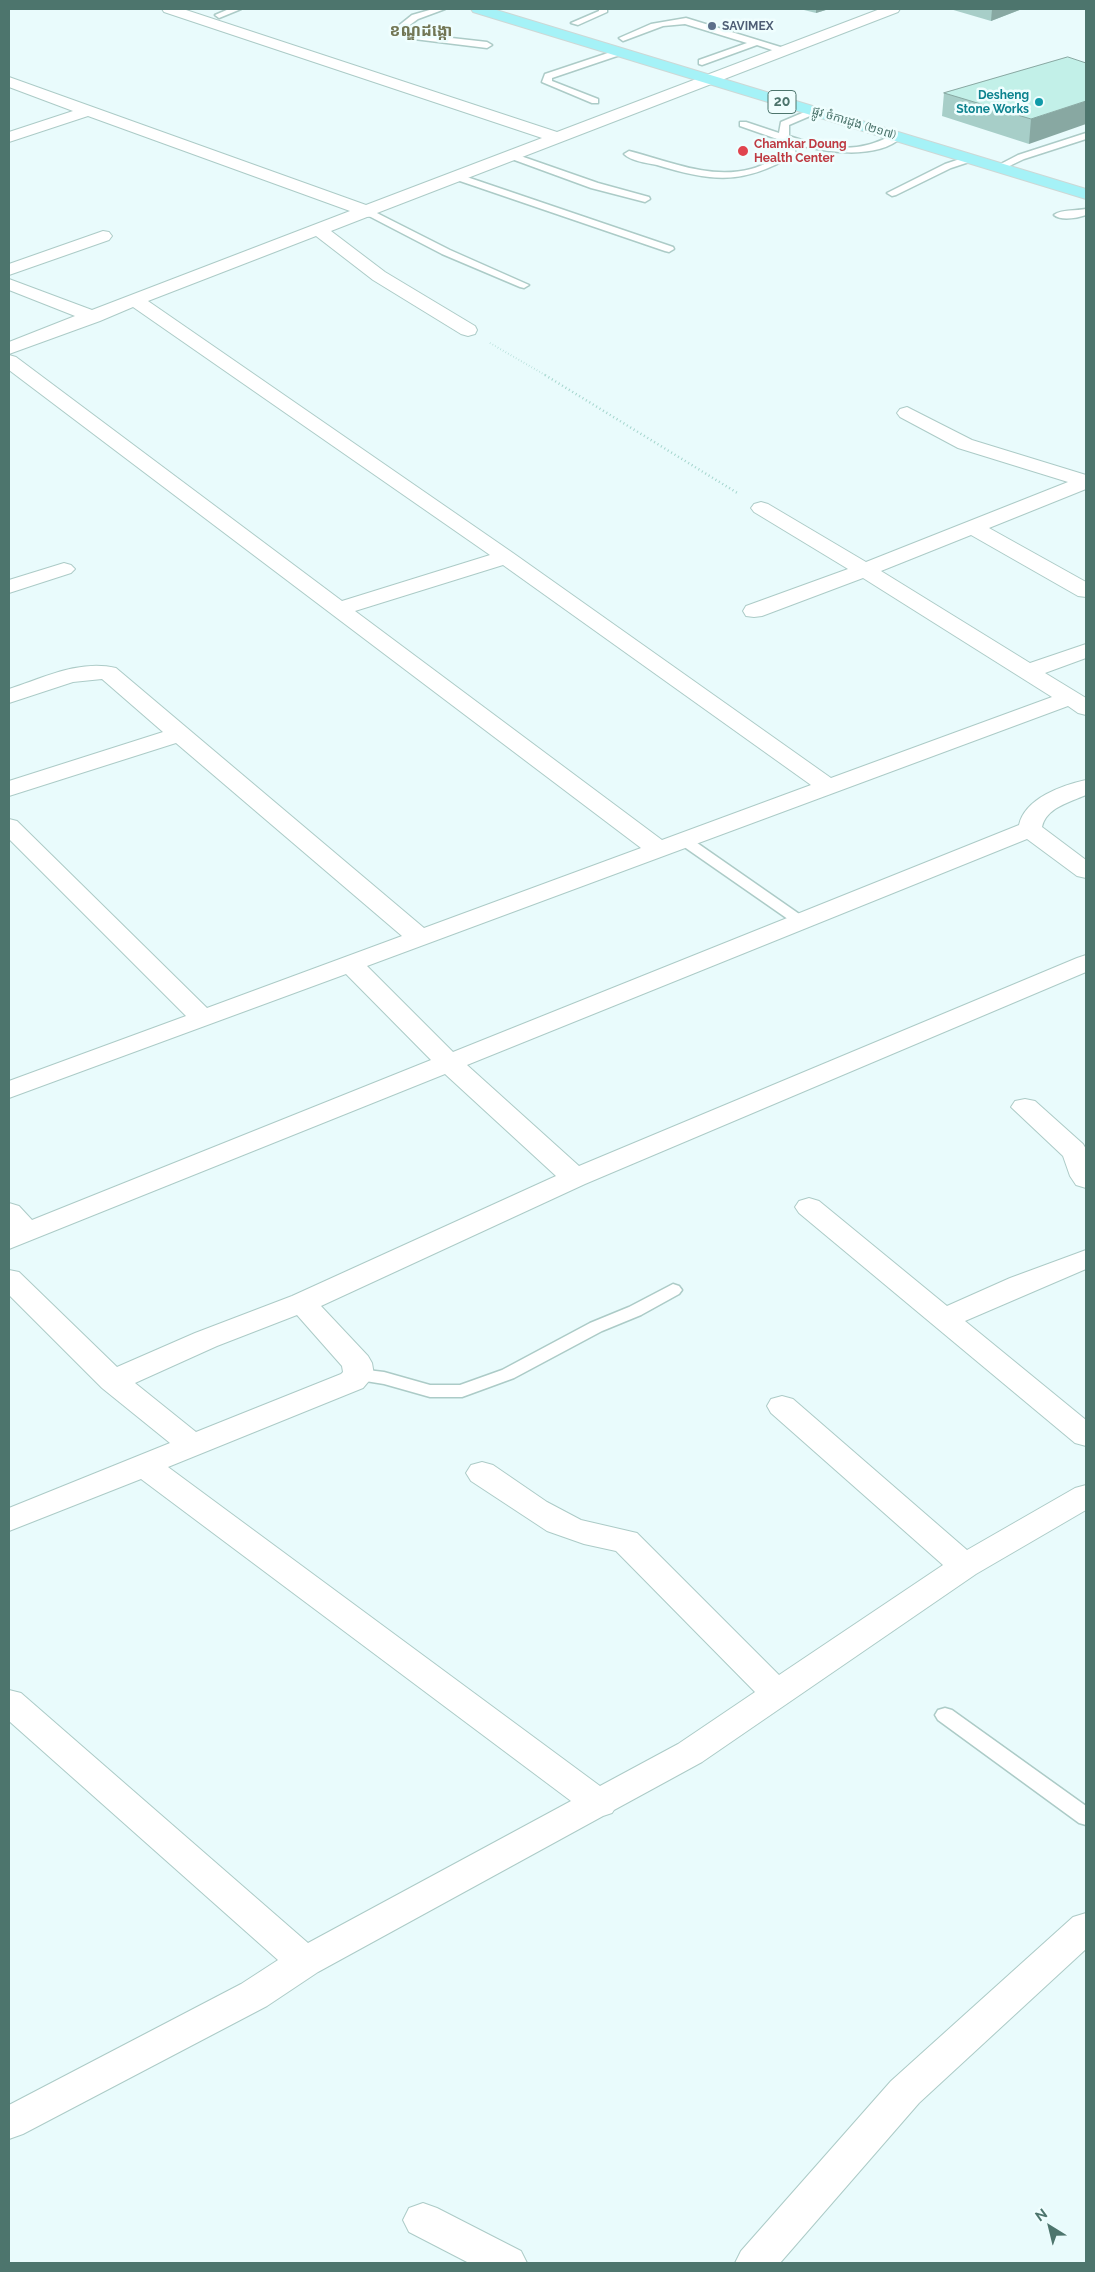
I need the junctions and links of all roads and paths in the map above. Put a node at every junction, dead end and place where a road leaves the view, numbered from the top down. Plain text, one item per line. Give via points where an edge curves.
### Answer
1 (169, 9) edge
2 (237, 9) edge
3 (441, 9) edge
4 (478, 9) edge
5 (529, 9) edge
6 (603, 9) edge
7 (893, 9) edge
8 (219, 14) dead end
9 (575, 23) junction
10 (755, 43) junction
11 (487, 45) dead end
12 (621, 45) junction
13 (784, 51) junction
14 (702, 62) junction
15 (733, 70) junction
16 (709, 79) junction
17 (761, 79) dead end
18 (9, 82) edge
19 (595, 101) dead end
20 (88, 111) junction
21 (814, 111) junction
22 (743, 124) dead end
23 (1086, 136) edge
24 (9, 137) edge
25 (784, 137) junction
26 (897, 137) junction
27 (559, 138) junction
28 (1002, 152) dead end
29 (628, 154) dead end
30 (512, 156) junction
31 (1021, 157) junction
32 (969, 159) junction
33 (1049, 166) dead end
34 (998, 168) junction
35 (458, 177) junction
36 (892, 193) dead end
37 (1086, 194) edge
38 (645, 199) dead end
39 (369, 212) junction
40 (1086, 212) edge
41 (1059, 215) dead end
42 (319, 230) junction
43 (103, 236) dead end
44 (669, 249) dead end
45 (9, 270) edge
46 (9, 284) edge
47 (524, 286) dead end
48 (136, 300) junction
49 (94, 317) junction
50 (468, 330) joint
51 (9, 348) edge
52 (9, 361) edge
53 (907, 413) dead end
54 (1086, 481) edge
55 (761, 508) joint
56 (972, 527) junction
57 (506, 557) junction
58 (64, 568) dead end
59 (864, 570) junction
60 (9, 587) edge
61 (1086, 591) edge
62 (338, 609) junction
63 (754, 610) dead end
64 (1086, 651) edge
65 (1027, 672) junction
66 (9, 696) edge
67 (1078, 703) edge
68 (180, 734) junction
69 (828, 787) junction
70 (1086, 787) edge
71 (9, 789) edge
72 (9, 826) edge
73 (1030, 829) junction
74 (684, 841) junction
75 (659, 850) junction
76 (1086, 871) edge
77 (800, 921) junction
78 (420, 938) junction
79 (1086, 963) edge
80 (350, 964) junction
81 (203, 1018) junction
82 (448, 1063) junction
83 (9, 1090) edge
84 (1025, 1107) dead end
85 (575, 1178) junction
86 (1086, 1179) edge
87 (809, 1207) dead end
88 (15, 1228) edge
89 (1086, 1259) edge
90 (9, 1279) edge
91 (674, 1290) dead end
92 (302, 1303) junction
93 (944, 1319) junction
94 (359, 1375) junction
95 (113, 1381) junction
96 (782, 1406) dead end
97 (1086, 1436) edge
98 (192, 1445) junction
99 (144, 1465) junction
100 (482, 1473) dead end
101 (1086, 1496) edge
102 (9, 1520) edge
103 (965, 1566) junction
104 (777, 1694) junction
105 (9, 1702) edge
106 (945, 1714) dead end
107 (600, 1804) junction
108 (1086, 1816) edge
109 (1086, 1927) edge
110 (305, 1962) junction
111 (9, 2123) edge
112 (423, 2220) dead end
113 (507, 2263) edge
114 (755, 2263) edge

1 - 27 street
2 - 8 lane
3 - 11 lane via 415,17 401,27 414,36
4 - 12 main road, ផ្លូវ ចំការដូង (២១៧) / 20
5 - 9 main road, ផ្លូវ ចំការដូង (២១៧) / 20
6 - 9 lane via 603,12
7 - 13 street
9 - 12 main road, ផ្លូវ ចំការដូង (២១៧) / 20
10 - 12 lane via 686,21 672,21 653,26
10 - 13 lane
10 - 14 lane
12 - 14 main road, ផ្លូវ ចំការដូង (២១៧) / 20
12 - 16 main road, ផ្លូវ ចំការដូង (២១៧) / 20
12 - 19 lane via 548,76 547,82
13 - 15 street
14 - 15 main road, ផ្លូវ ចំការដូង (២១៧) / 20
15 - 16 street
15 - 17 main road, ផ្លូវ ចំការដូង (២១៧) / 20
16 - 21 main road, ផ្លូវ ចំការដូង (២១៧) / 20
16 - 27 street
18 - 20 street
20 - 24 street
20 - 39 street
21 - 25 lane via 784,124
21 - 26 main road, ផ្លូវ ចំការដូង (២១៧) / 20
22 - 25 lane
23 - 31 lane
25 - 26 lane via 848,150 866,148
25 - 29 lane via 791,153 752,172 729,175 693,172
26 - 32 main road, ផ្លូវ ចំការដូង (២១៧) / 20
27 - 30 street
28 - 31 main road
30 - 35 street
30 - 38 lane via 574,180
31 - 33 main road
31 - 34 lane
32 - 34 main road, ផ្លូវ ចំការដូង (២១៧) / 20
32 - 36 lane
34 - 37 main road, ផ្លូវ ចំការដូង (២១៧) / 20
35 - 39 street
35 - 44 lane
39 - 42 street
39 - 47 lane via 446,252
40 - 41 lane
42 - 48 street
42 - 50 street via 379,276
43 - 45 street
46 - 49 street
48 - 49 street
48 - 57 street
49 - 51 street
50 - 55 path via 593,402
52 - 62 street
53 - 54 street via 965,444
54 - 56 street
55 - 59 street
56 - 59 street
56 - 61 street
57 - 62 street
57 - 69 street
58 - 60 street
59 - 63 street
59 - 65 street
62 - 75 street
64 - 65 street
65 - 67 street
66 - 68 street via 80,674 108,673
67 - 69 street
68 - 71 street
68 - 78 street
69 - 74 street
70 - 73 street via 1048,803 1035,813
72 - 81 street
73 - 76 street
73 - 77 street
74 - 75 street
74 - 77 lane
75 - 78 street
77 - 82 street
78 - 80 street
79 - 85 street
80 - 81 street
80 - 82 street
81 - 83 street
82 - 85 street
82 - 88 street
84 - 86 street via 1078,1157
85 - 92 street
87 - 93 street
89 - 93 street
90 - 95 street
91 - 94 lane via 508,1374 462,1392 430,1391 384,1378
92 - 94 street via 358,1362
92 - 95 street via 260,1317
93 - 97 street
94 - 98 street via 352,1381
95 - 98 street
96 - 103 street
98 - 99 street
99 - 102 street
99 - 107 street
100 - 104 street via 570,1528 626,1541
101 - 103 street
103 - 104 street
104 - 107 street via 690,1753
105 - 110 street
106 - 108 lane
107 - 110 street
109 - 114 street via 905,2092
110 - 111 street via 254,1995
112 - 113 street

